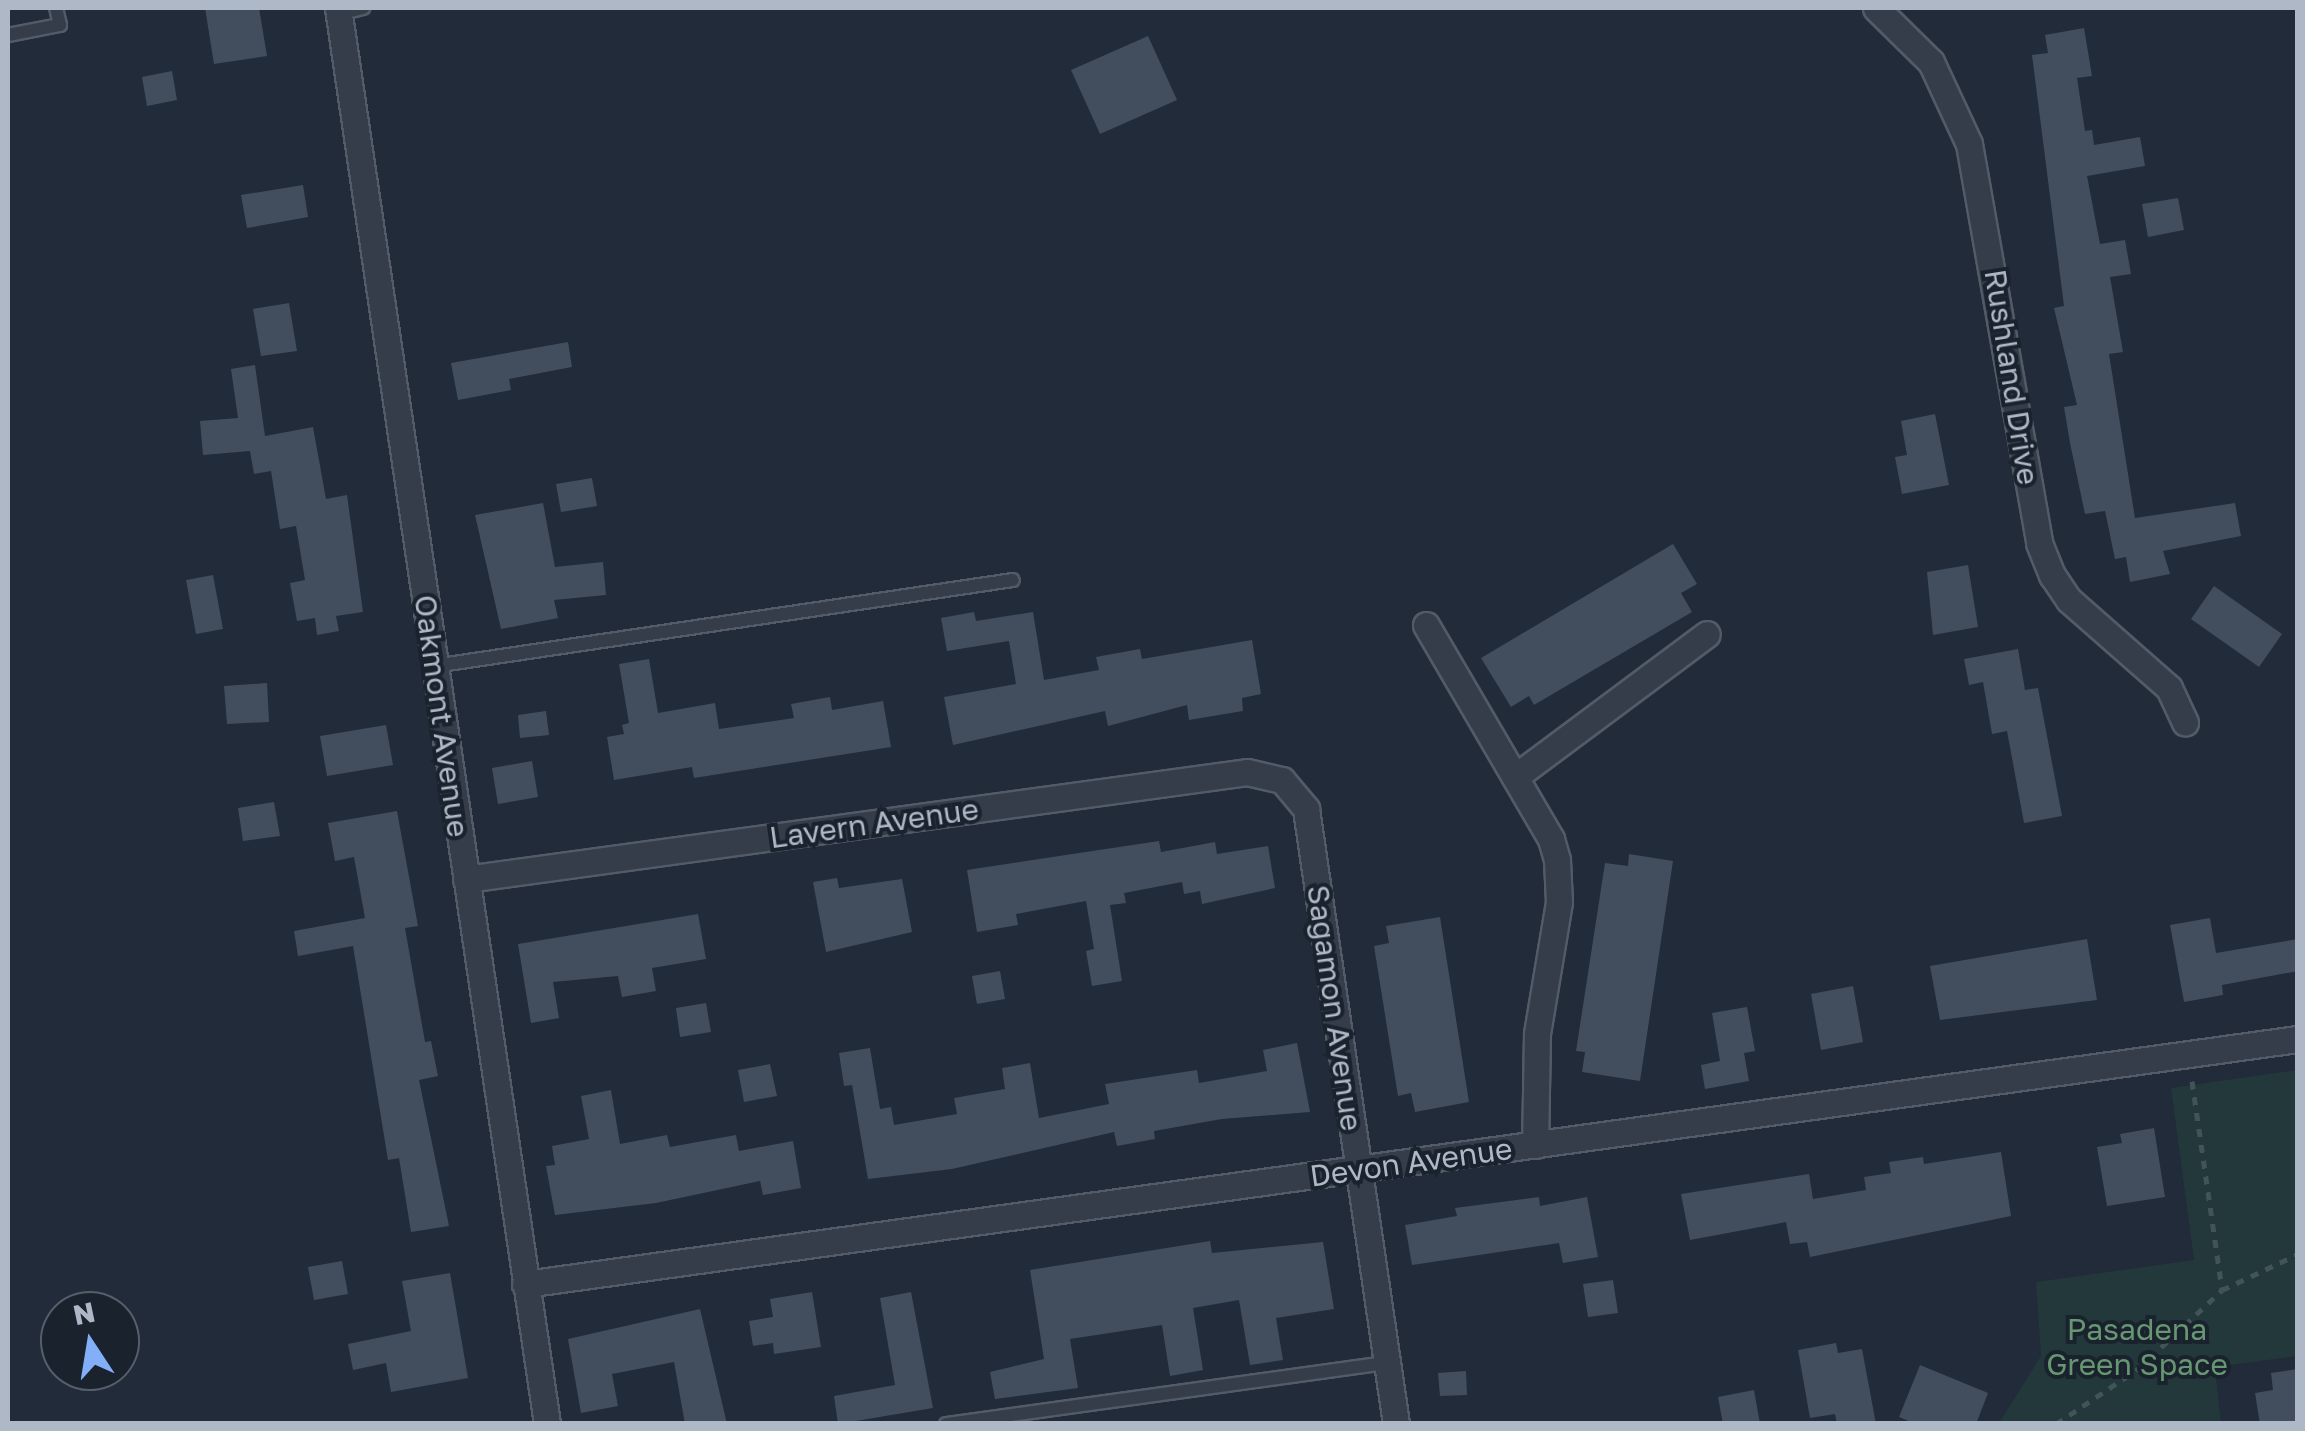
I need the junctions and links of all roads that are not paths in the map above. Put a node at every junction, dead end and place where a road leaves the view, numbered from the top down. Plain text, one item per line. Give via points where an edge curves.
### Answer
1 (56, 8) edge
2 (1876, 8) edge
3 (347, 10) edge
4 (8, 35) edge
5 (1013, 580) dead end
6 (1426, 625) dead end
7 (1707, 634) dead end
8 (434, 666) junction
9 (2184, 723) dead end
10 (1515, 778) junction
11 (1282, 780) joint
12 (466, 880) junction
13 (2298, 1039) edge
14 (1535, 1144) junction
15 (1358, 1169) junction
16 (525, 1284) junction
17 (1387, 1363) junction
18 (547, 1424) edge
19 (946, 1424) edge
20 (1396, 1424) edge

1 - 4 lane via 60,25
2 - 9 street, Rushland Drive via 1931,62 1951,93 1969,144 2038,543 2069,600 2169,688
3 - 8 street, Oakmont Avenue
5 - 8 lane
6 - 10 street
7 - 10 street
8 - 12 street, Oakmont Avenue
10 - 14 street via 1556,860 1559,902 1537,1034
11 - 12 street, Lavern Avenue via 1247,772
11 - 15 street, Sagamon Avenue via 1306,810
12 - 16 street, Oakmont Avenue
13 - 14 street, Devon Avenue
14 - 15 street, Devon Avenue
15 - 16 street, Devon Avenue
15 - 17 street, Sagamon Avenue
16 - 18 street, Oakmont Avenue
17 - 19 lane
17 - 20 street, Sagamon Avenue

